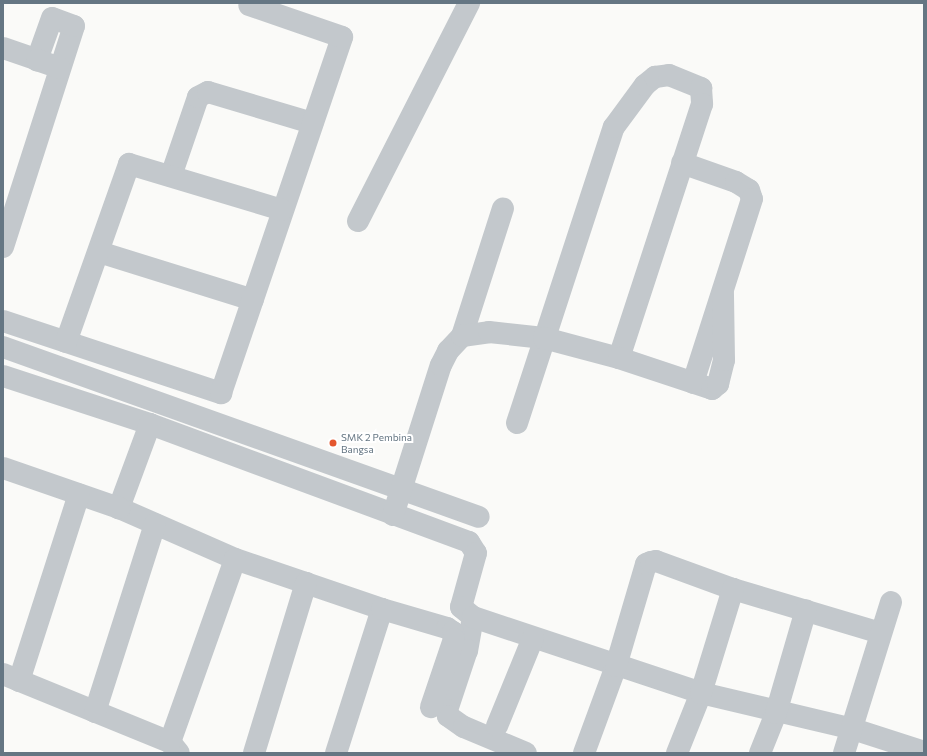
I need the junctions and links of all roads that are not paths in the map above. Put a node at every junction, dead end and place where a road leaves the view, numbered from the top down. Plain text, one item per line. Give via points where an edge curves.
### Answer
1 (468, 3) edge
2 (249, 5) dead end
3 (55, 11) edge
4 (3, 48) edge
5 (37, 60) junction
6 (60, 68) junction
7 (312, 123) junction
8 (682, 163) junction
9 (171, 176) junction
10 (503, 208) dead end
11 (282, 210) junction
12 (358, 220) dead end
13 (3, 247) edge
14 (99, 252) junction
15 (253, 300) junction
16 (3, 321) edge
17 (462, 336) junction
18 (544, 338) junction
19 (66, 342) junction
20 (3, 347) edge
21 (619, 358) junction
22 (3, 376) edge
23 (517, 423) dead end
24 (150, 424) junction
25 (237, 428) junction
26 (229, 452) junction
27 (3, 469) edge
28 (399, 490) junction
29 (79, 494) junction
30 (119, 508) junction
31 (393, 515) junction
32 (479, 517) dead end
33 (155, 524) junction
34 (235, 559) junction
35 (306, 583) junction
36 (733, 589) junction
37 (891, 602) dead end
38 (382, 609) junction
39 (806, 610) junction
40 (473, 617) junction
41 (881, 633) junction
42 (533, 638) junction
43 (616, 666) junction
44 (11, 678) edge
45 (701, 693) junction
46 (431, 707) dead end
47 (95, 712) junction
48 (776, 713) junction
49 (496, 726) dead end
50 (853, 729) junction
51 (174, 748) edge
52 (924, 752) edge
53 (254, 753) edge
54 (336, 753) edge
55 (526, 753) edge
56 (584, 753) edge
57 (677, 753) edge
58 (760, 753) edge
59 (844, 753) edge

1 - 12 street
2 - 7 street via 342,38
3 - 5 street
3 - 6 street via 74,26
4 - 5 street
5 - 6 street
6 - 13 street
7 - 9 street via 208,92 198,97
7 - 11 street
8 - 18 street via 703,95 701,88 696,84 661,74 645,85 614,126
8 - 21 street
8 - 21 street via 736,182 751,195 750,206 723,293 693,383
9 - 11 street
9 - 14 street via 129,164
10 - 17 street
11 - 15 street
14 - 15 street
14 - 19 street
15 - 19 street via 221,394
16 - 19 street
17 - 18 street via 489,332
17 - 28 street via 448,351 441,365
18 - 21 street
18 - 23 street
20 - 25 street
22 - 24 street
24 - 26 street
24 - 30 street
25 - 26 street
25 - 28 street
26 - 31 street
27 - 29 street
28 - 31 street
28 - 32 street
29 - 30 street
29 - 44 street
30 - 33 street
31 - 40 street via 469,542 474,547 476,553 460,607
33 - 34 street
33 - 47 street
34 - 35 street
34 - 51 street
35 - 38 street
35 - 53 street
36 - 39 street
36 - 43 street via 656,561 646,564
36 - 45 street
37 - 41 street
38 - 46 street via 448,628 453,632 454,639
38 - 54 street
39 - 41 street
39 - 48 street
40 - 42 street
40 - 55 street via 467,650 447,710 448,716 464,727
41 - 50 street
42 - 43 street
42 - 49 street
43 - 45 street
43 - 56 street
44 - 47 street
45 - 48 street
45 - 57 street
47 - 51 street
48 - 50 street
48 - 58 street
50 - 52 street
50 - 59 street

